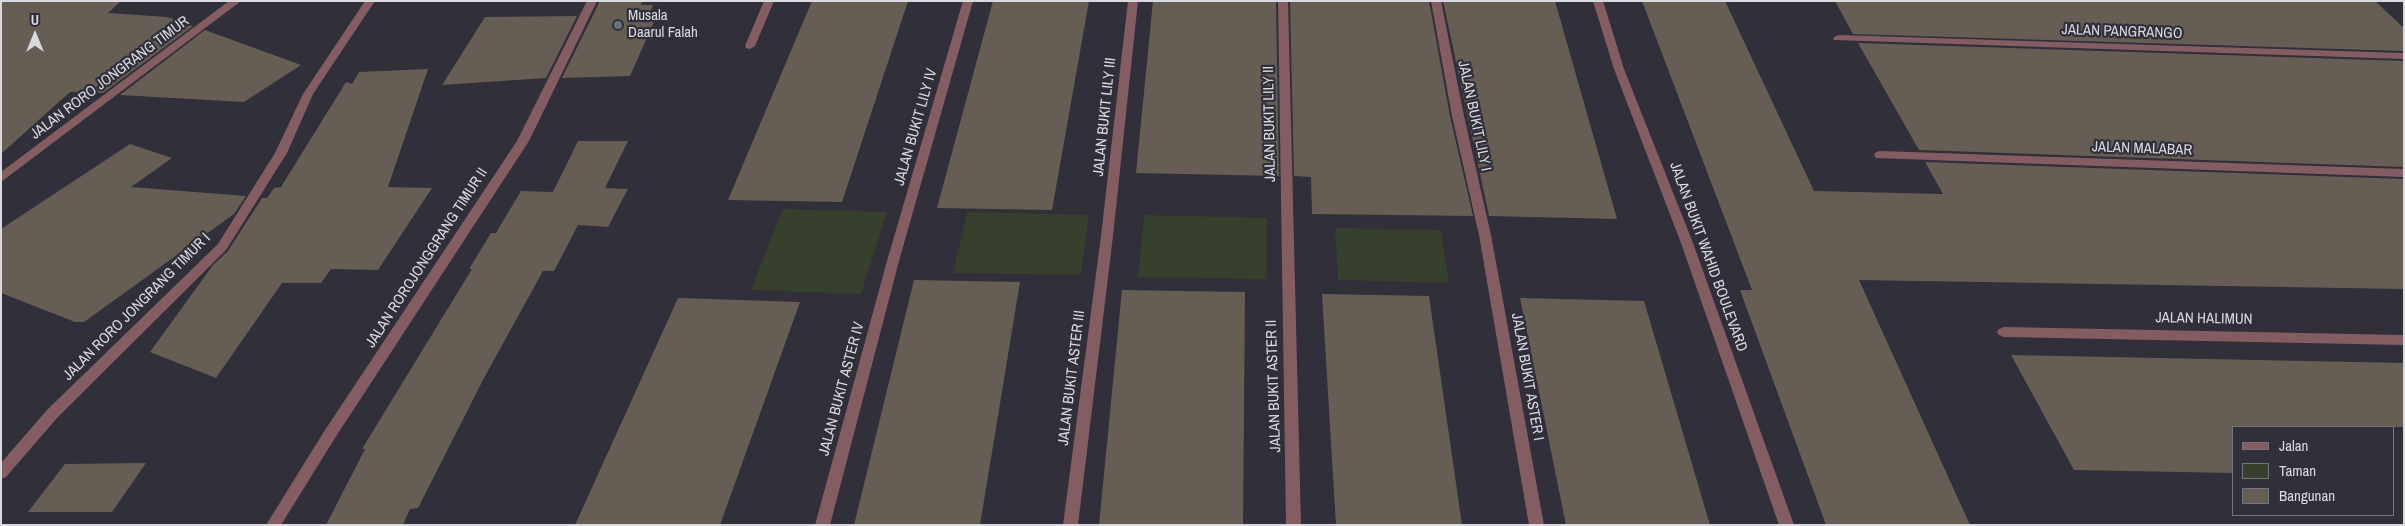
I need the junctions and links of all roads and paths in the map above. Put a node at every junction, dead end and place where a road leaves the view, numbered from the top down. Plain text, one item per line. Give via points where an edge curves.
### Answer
1 (236, 1) edge
2 (370, 1) edge
3 (592, 1) edge
4 (769, 1) edge
5 (968, 1) edge
6 (1133, 1) edge
7 (1282, 1) edge
8 (1436, 1) edge
9 (1598, 1) edge
10 (1838, 38) dead end
11 (750, 46) dead end
12 (2404, 56) edge
13 (1880, 155) dead end
14 (2404, 173) edge
15 (1, 178) edge
16 (1107, 236) joint
17 (1485, 236) joint
18 (1287, 246) joint
19 (893, 261) joint
20 (2004, 332) dead end
21 (2404, 340) edge
22 (1, 473) edge
23 (273, 525) edge
24 (822, 525) edge
25 (1070, 525) edge
26 (1294, 525) edge
27 (1537, 525) edge
28 (1788, 525) edge

1 - 15 street, JALAN RORO JONGRANG TIMUR
2 - 22 street, JALAN RORO JONGRANG TIMUR I via 308,94 281,153 222,247 52,414
3 - 23 street, JALAN ROROJONGGRANG TIMUR II via 523,141
4 - 11 street
5 - 19 street, JALAN BUKIT LILY IV
6 - 16 street, JALAN BUKIT LILY III
7 - 18 street, JALAN BUKIT LILY II
8 - 17 street, JALAN BUKIT LILY I
9 - 28 street, JALAN BUKIT WAHID BOULEVARD via 1619,69 1687,243
10 - 12 street, JALAN PANGRANGO
13 - 14 street, JALAN MALABAR
16 - 25 street, JALAN BUKIT ASTER III
17 - 27 street, JALAN BUKIT ASTER I
18 - 26 street, JALAN BUKIT ASTER II
19 - 24 street, JALAN BUKIT ASTER IV
20 - 21 street, JALAN HALIMUN

